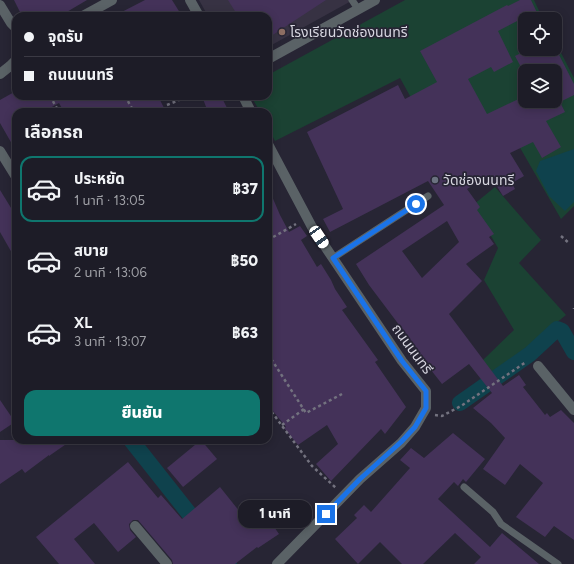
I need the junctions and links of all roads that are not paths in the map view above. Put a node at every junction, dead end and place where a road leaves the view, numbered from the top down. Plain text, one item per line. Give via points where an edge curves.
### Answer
1 (112, 0) edge
2 (190, 0) edge
3 (352, 0) edge
4 (375, 0) edge
5 (0, 5) edge
6 (358, 9) junction
7 (90, 12) edge
8 (197, 12) edge
9 (12, 24) edge
10 (272, 57) edge
11 (12, 64) edge
12 (0, 74) edge
13 (0, 152) edge
14 (272, 152) edge
15 (12, 171) edge
16 (428, 196) dead end
17 (333, 258) junction
18 (538, 366) road end
19 (574, 410) edge
20 (464, 487) dead end
21 (135, 526) dead end
22 (167, 564) edge
23 (277, 564) edge
24 (558, 564) edge

1 - 7 street
2 - 8 street
3 - 6 lane
4 - 6 street
5 - 9 street
6 - 10 street
11 - 12 street
13 - 15 street
14 - 17 street, ถนนนนทรี via 307,218
16 - 17 lane
17 - 23 street, ถนนนนทรี via 402,361 426,391 426,408 415,427 401,442 360,479
18 - 19 street
20 - 24 lane via 493,512 501,524
21 - 22 street

